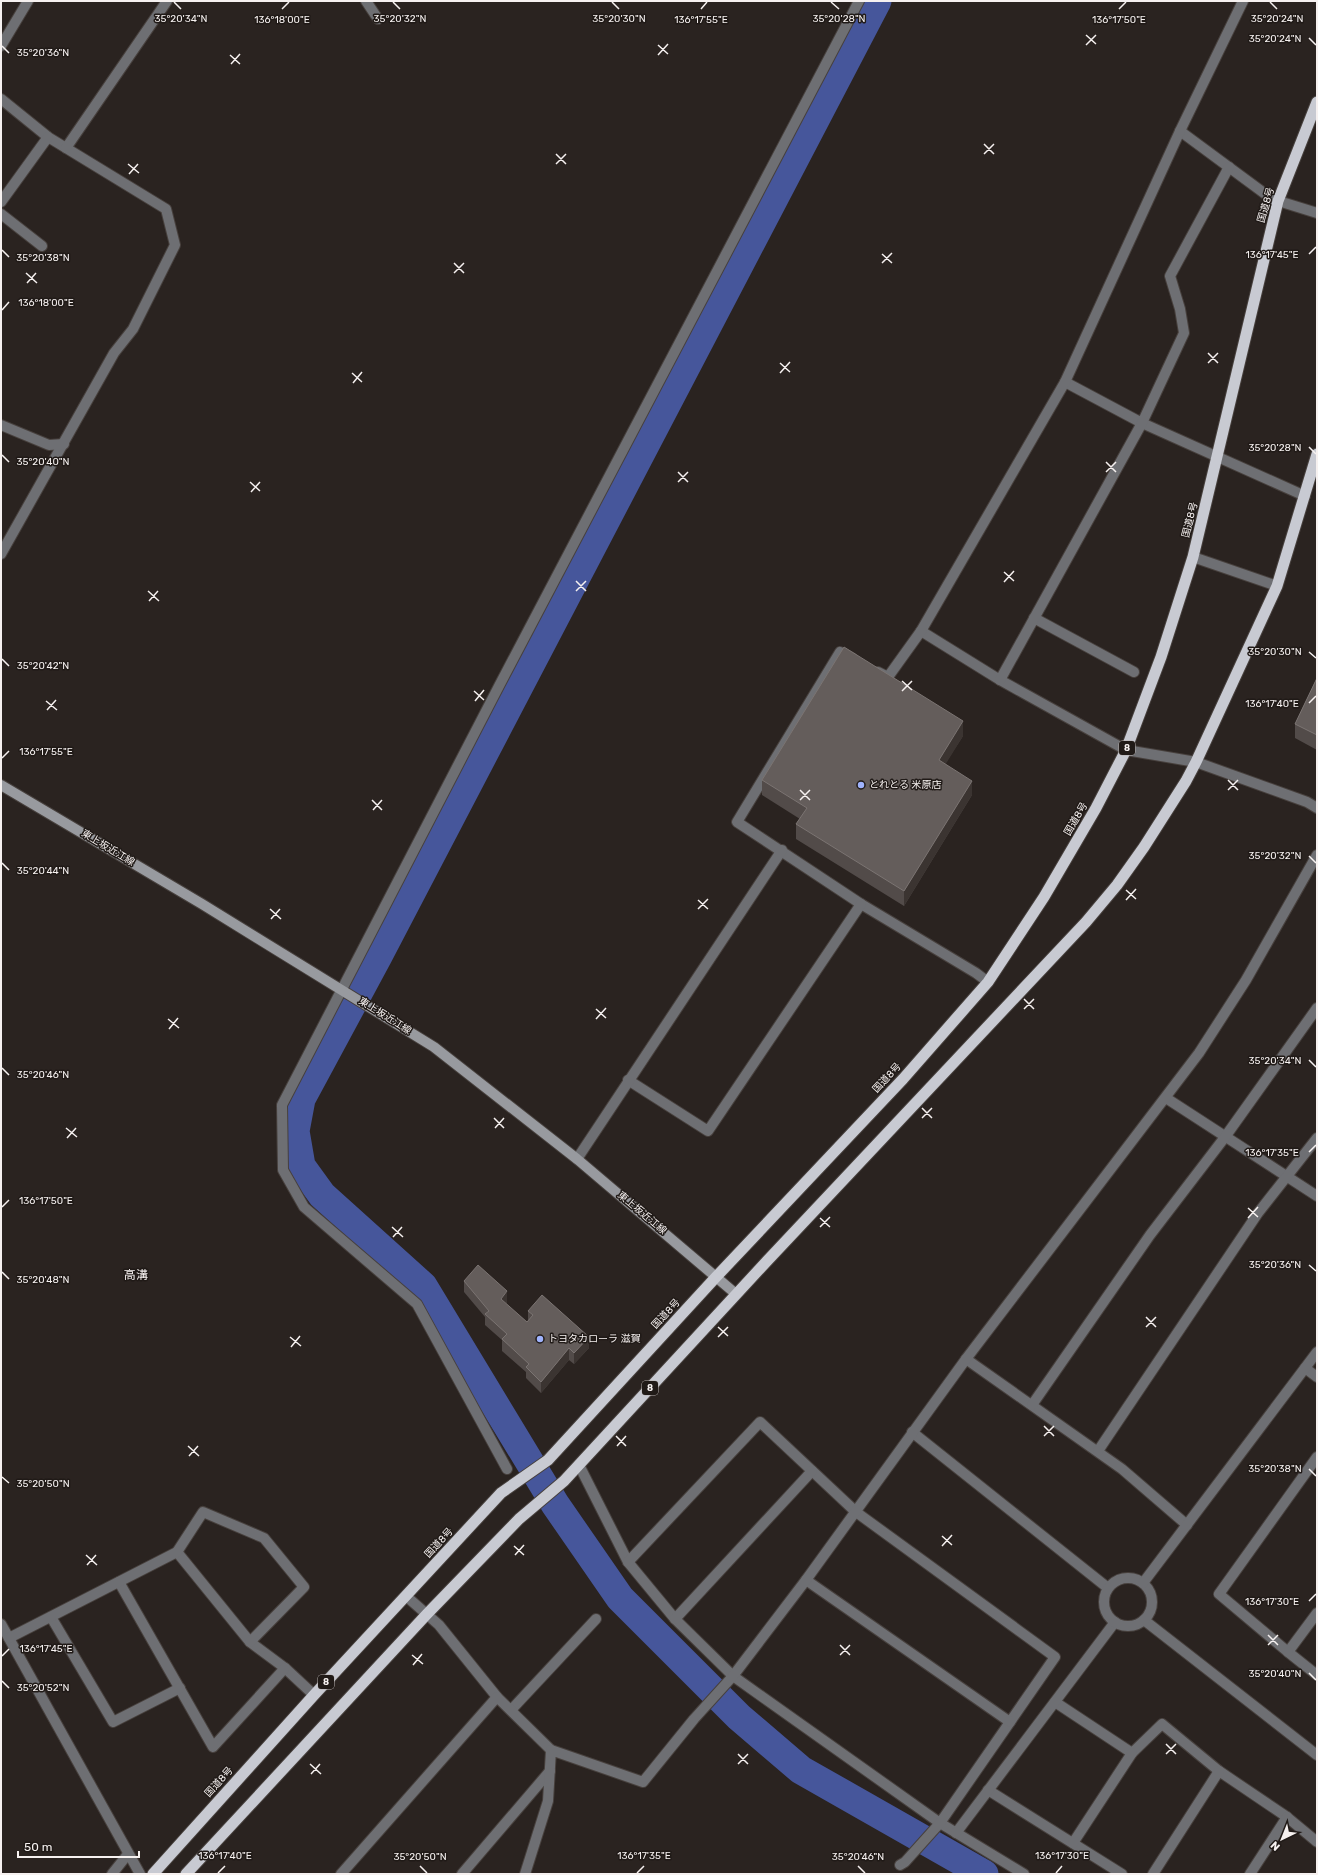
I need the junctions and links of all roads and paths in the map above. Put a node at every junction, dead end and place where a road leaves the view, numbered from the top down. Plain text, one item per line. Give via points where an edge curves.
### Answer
1 (28, 1) edge
2 (167, 1) edge
3 (366, 1) edge
4 (859, 1) edge
5 (1244, 1) edge
6 (378, 19) dead end
7 (1, 46) edge
8 (1, 99) edge
9 (1317, 102) edge
10 (1180, 131) junction
11 (48, 137) junction
12 (66, 148) junction
13 (1229, 167) junction
14 (1278, 201) junction
15 (1, 202) edge
16 (1317, 213) edge
17 (1, 214) edge
18 (42, 246) dead end
19 (1065, 382) junction
20 (1142, 423) junction
21 (1, 425) edge
22 (64, 444) junction
23 (1317, 454) edge
24 (1218, 457) junction
25 (1306, 496) junction
26 (1, 554) edge
27 (1193, 557) junction
28 (1277, 586) junction
29 (1034, 618) junction
30 (921, 631) junction
31 (1134, 672) dead end
32 (1000, 680) junction
33 (1126, 750) junction
34 (1196, 762) junction
35 (1, 785) edge
36 (1317, 808) edge
37 (782, 850) junction
38 (1317, 855) edge
39 (861, 904) junction
40 (988, 982) junction
41 (345, 991) junction
42 (1317, 1008) edge
43 (628, 1080) junction
44 (1166, 1098) junction
45 (1225, 1137) junction
46 (1317, 1138) edge
47 (577, 1159) junction
48 (1287, 1178) junction
49 (1317, 1196) edge
50 (716, 1277) junction
51 (736, 1294) junction
52 (1317, 1352) edge
53 (966, 1359) junction
54 (1305, 1368) junction
55 (1317, 1377) edge
56 (1032, 1405) junction
57 (912, 1432) junction
58 (1098, 1451) junction
59 (1317, 1457) edge
60 (579, 1465) junction
61 (507, 1469) dead end
62 (812, 1471) junction
63 (856, 1512) junction
64 (1187, 1525) junction
65 (177, 1552) junction
66 (628, 1562) junction
67 (806, 1580) junction
68 (119, 1582) junction
69 (1143, 1583) junction
70 (1108, 1588) junction
71 (406, 1596) junction
72 (1317, 1613) edge
73 (427, 1614) junction
74 (51, 1617) junction
75 (675, 1618) junction
76 (596, 1619) dead end
77 (1144, 1620) junction
78 (1115, 1622) junction
79 (1, 1624) edge
80 (9, 1638) junction
81 (250, 1642) junction
82 (1288, 1652) junction
83 (285, 1668) junction
84 (1317, 1675) edge
85 (731, 1679) junction
86 (180, 1688) junction
87 (314, 1695) junction
88 (497, 1697) junction
89 (1055, 1702) junction
90 (511, 1710) junction
91 (1010, 1722) junction
92 (551, 1750) junction
93 (1132, 1753) junction
94 (1317, 1755) edge
95 (550, 1771) junction
96 (1219, 1771) junction
97 (988, 1790) junction
98 (1287, 1817) junction
99 (938, 1826) junction
100 (956, 1833) junction
101 (1317, 1842) edge
102 (1073, 1843) junction
103 (128, 1854) junction
104 (902, 1863) dead end
105 (112, 1874) edge
106 (140, 1874) edge
107 (153, 1874) edge
108 (186, 1874) edge
109 (341, 1874) edge
110 (462, 1874) edge
111 (525, 1874) edge
112 (1024, 1874) edge
113 (1122, 1874) edge
114 (1153, 1874) edge
115 (1250, 1874) edge

1 - 7 street
2 - 12 street
3 - 6 street
4 - 41 street
5 - 10 street
8 - 11 street
9 - 14 highway, 国道8号 / 8
10 - 13 street
10 - 19 street
11 - 12 street
11 - 15 street
12 - 22 street via 166,209 175,245 133,329 114,353
13 - 14 street
13 - 20 street via 1170,276 1184,333
14 - 16 street
14 - 24 highway, 国道8号 / 8
17 - 18 street
19 - 20 street
19 - 30 street
20 - 24 street
20 - 29 street
21 - 22 street via 49,445
22 - 26 street
23 - 25 highway, 8
24 - 25 street
24 - 27 highway, 国道8号 / 8
25 - 28 highway, 8
27 - 28 street
27 - 33 highway, 国道8号 / 8 via 1161,657
28 - 34 highway, 8
29 - 31 street
29 - 32 street
30 - 32 street
30 - 37 street via 888,677 840,652 737,822
32 - 33 street
33 - 34 street
33 - 40 highway, 国道8号 / 8 via 1096,808 1044,897
34 - 36 street via 1307,802
34 - 51 highway, 8 via 1144,846 1086,922
35 - 41 main road, 東上坂近江線
37 - 39 street
37 - 43 street
38 - 44 street via 1246,980 1199,1053
39 - 40 street
39 - 43 street via 708,1131
40 - 50 highway, 国道8号 / 8 via 903,1079
41 - 47 main road, 東上坂近江線 via 434,1047
41 - 61 street via 282,1106 283,1170 304,1207 417,1304
42 - 45 street
43 - 47 street
44 - 45 street
44 - 53 street
45 - 48 street
45 - 56 street via 1150,1235
46 - 48 street
47 - 50 main road, 東上坂近江線
48 - 49 street
48 - 58 street via 1258,1213
50 - 51 main road, 東上坂近江線
50 - 71 highway, 国道8号 / 8 via 548,1460 501,1493
51 - 60 highway, 8
52 - 54 street
53 - 56 street
53 - 57 street
54 - 55 street
54 - 64 street
56 - 58 street
57 - 63 street
57 - 70 street
58 - 64 street
59 - 82 street via 1219,1594
60 - 66 street
60 - 73 highway, 8 via 519,1519
62 - 63 street
62 - 66 street via 760,1422
62 - 75 street
63 - 67 street
63 - 91 street via 1055,1657
64 - 69 street
65 - 68 street
65 - 81 street
65 - 81 street via 203,1512 264,1538 304,1587
66 - 75 street
67 - 85 street
67 - 91 street
68 - 74 street
68 - 86 street
69 - 70 street via 1121,1579
69 - 77 street via 1148,1588 1152,1602
70 - 78 street via 1105,1595 1106,1611
71 - 73 street
71 - 87 highway, 国道8号 / 8
72 - 82 street
73 - 88 street
73 - 108 highway, 8
74 - 80 street
74 - 86 street via 113,1722
75 - 85 street
76 - 90 street
77 - 78 street via 1130,1626
77 - 94 street
78 - 89 street
79 - 80 street
80 - 103 street
81 - 83 street
82 - 84 street
83 - 86 street via 213,1747
83 - 87 street
85 - 92 street via 694,1719 643,1782
85 - 99 street
87 - 107 highway, 国道8号 / 8
88 - 90 street
88 - 109 street
89 - 93 street
89 - 97 street
90 - 92 street
91 - 99 street
92 - 95 street
93 - 96 street via 1162,1724
93 - 102 street
95 - 110 street
95 - 111 street via 548,1801
96 - 98 street
96 - 114 street
97 - 100 street
97 - 102 street
98 - 101 street
98 - 115 street
99 - 100 street
99 - 104 street
100 - 112 street
102 - 113 street
103 - 105 street
103 - 106 street

